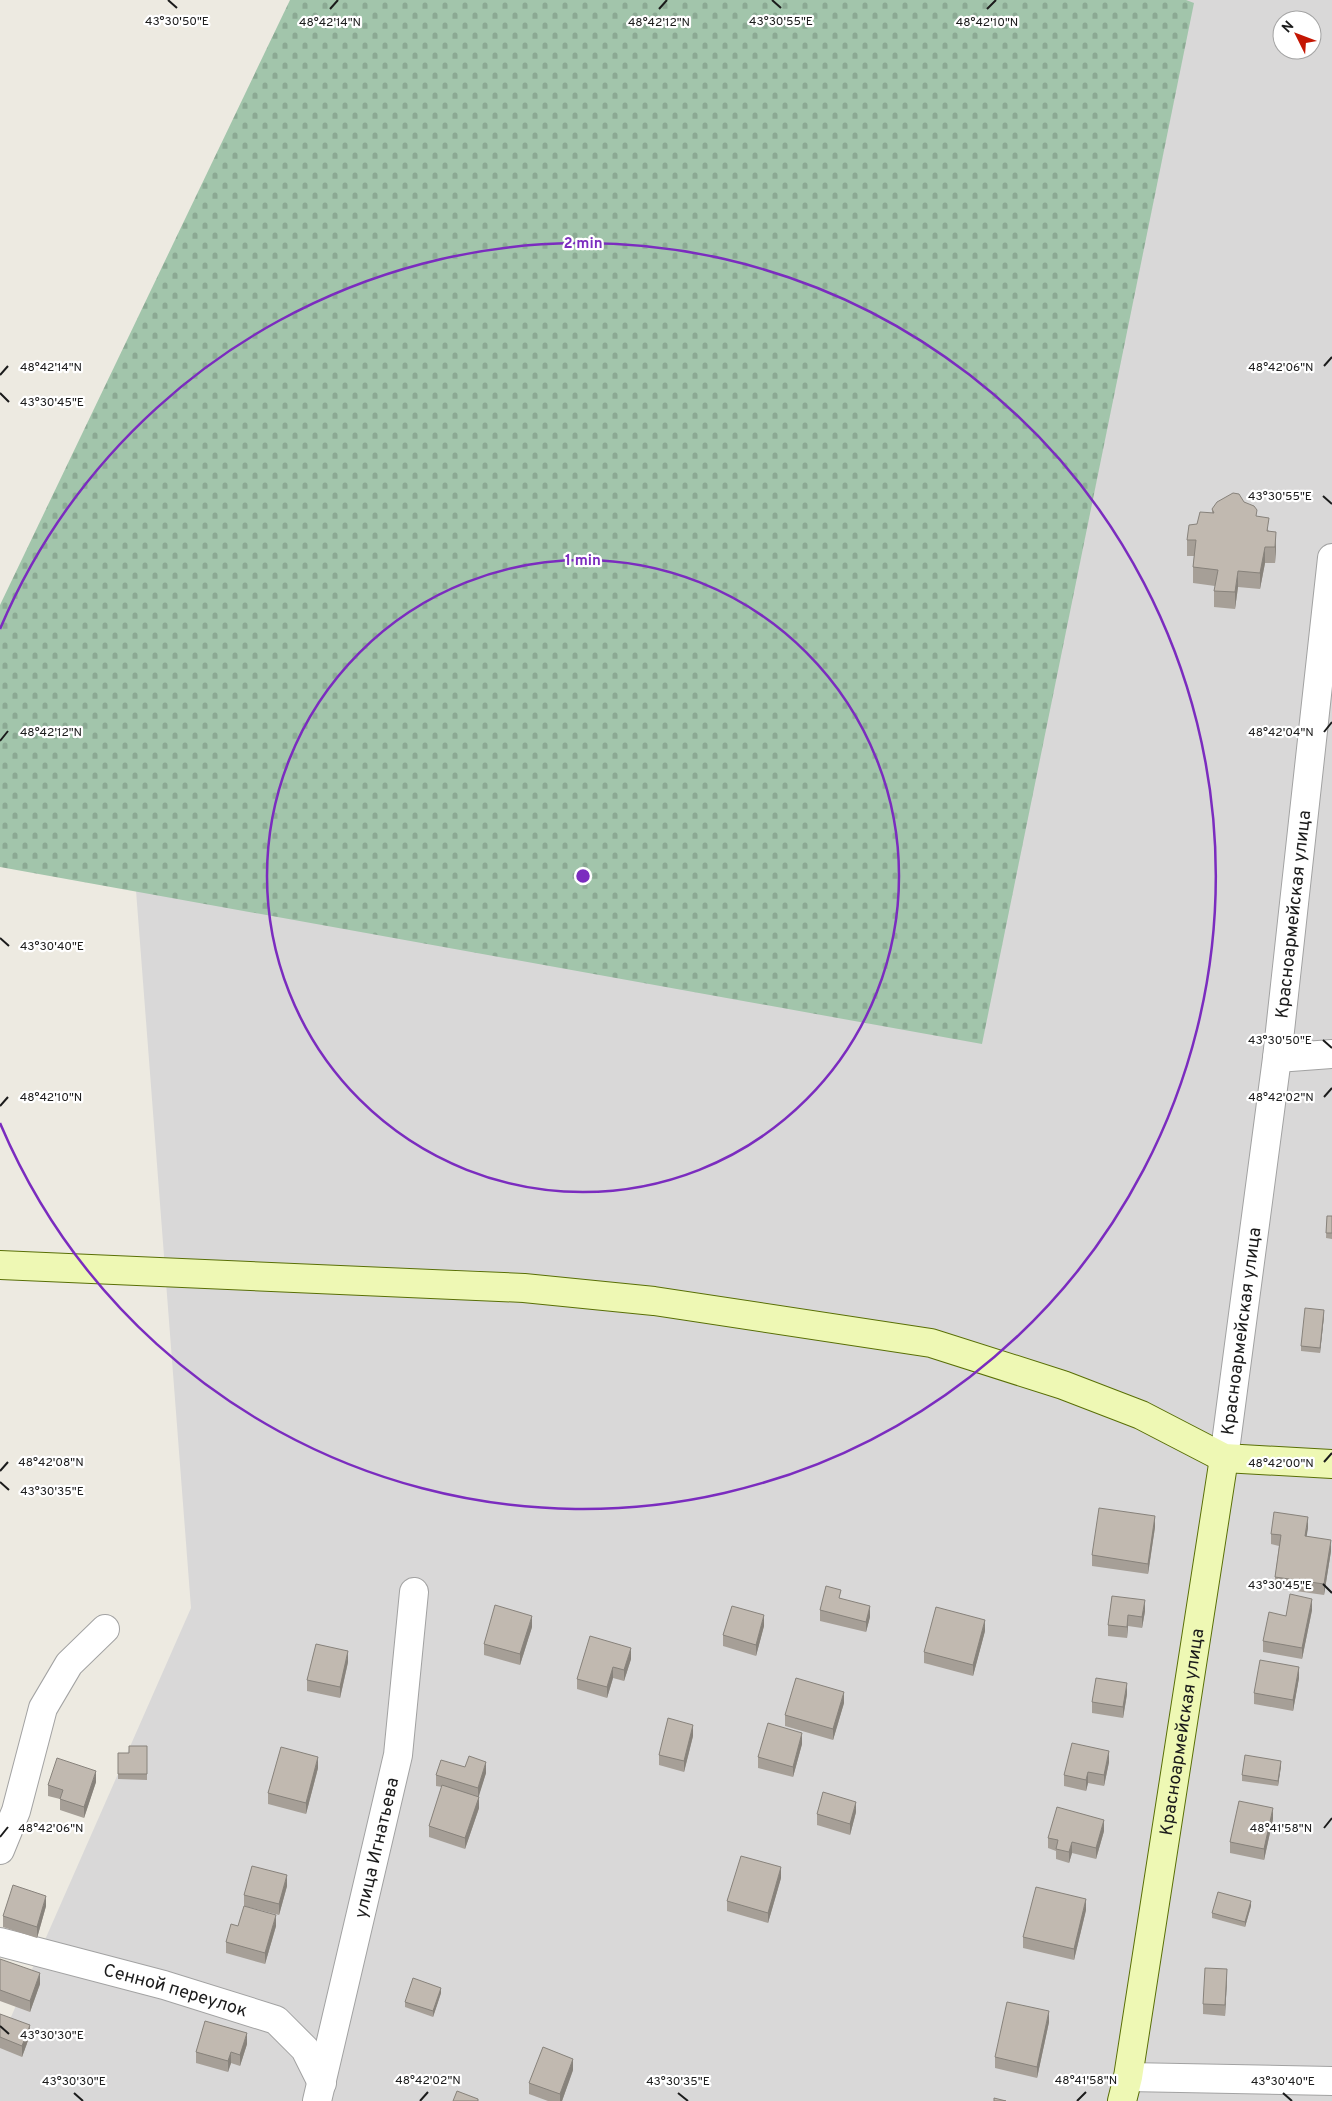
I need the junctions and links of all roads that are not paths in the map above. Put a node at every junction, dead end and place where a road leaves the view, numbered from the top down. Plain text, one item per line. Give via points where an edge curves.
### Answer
1 (1332, 558) edge
2 (1332, 1054) edge
3 (1277, 1058) junction
4 (0, 1264) edge
5 (1224, 1458) junction
6 (1332, 1464) edge
7 (414, 1592) dead end
8 (105, 1630) dead end
9 (0, 1850) edge
10 (0, 1942) edge
11 (1332, 2081) edge
12 (1125, 2089) edge
13 (319, 2092) edge

1 - 3 street, Красноармейская улица
2 - 3 street
3 - 5 street, Красноармейская улица
4 - 5 street via 524,1288 654,1301 930,1343 1070,1388 1141,1415
5 - 6 street
5 - 12 street, Красноармейская улица
7 - 13 street, улица Игнатьева via 398,1755
8 - 9 street via 69,1664 43,1708 16,1811
10 - 13 street, Сенной переулок via 164,1985 276,2020 305,2049
11 - 12 street

